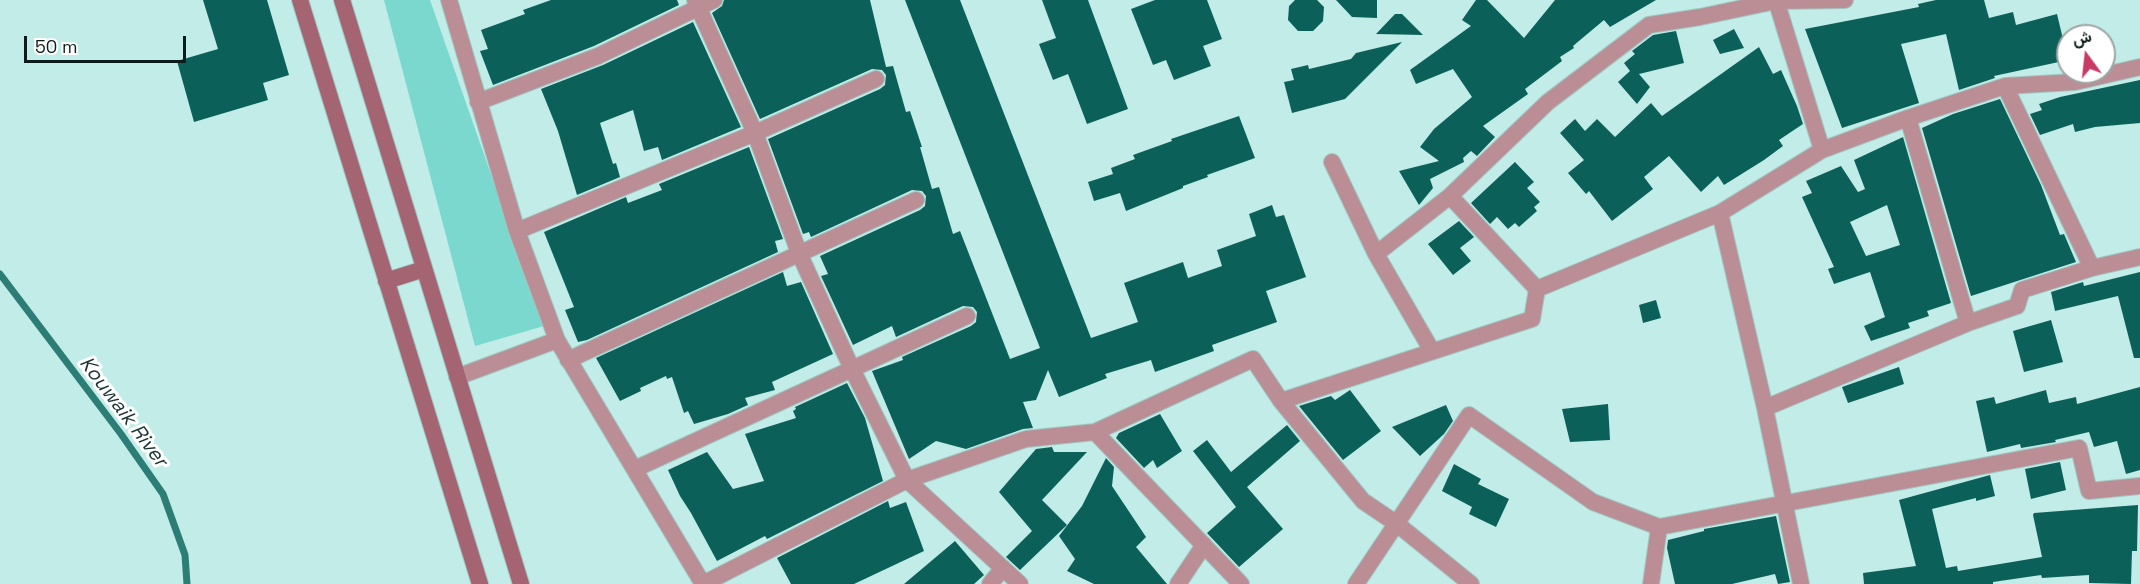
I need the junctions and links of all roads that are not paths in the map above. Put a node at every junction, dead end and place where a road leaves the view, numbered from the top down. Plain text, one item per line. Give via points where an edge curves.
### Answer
1 (300, 0) edge
2 (342, 0) edge
3 (449, 0) edge
4 (714, 0) edge
5 (1845, 0) edge
6 (1776, 1) edge
7 (696, 3) edge
8 (2140, 67) edge
9 (876, 79) dead end
10 (2005, 86) junction
11 (478, 102) junction
12 (1908, 118) junction
13 (755, 133) junction
14 (1822, 150) junction
15 (1332, 162) dead end
16 (1450, 196) junction
17 (916, 200) dead end
18 (1720, 213) junction
19 (517, 231) junction
20 (799, 253) junction
21 (1376, 254) junction
22 (2140, 257) edge
23 (2092, 268) junction
24 (424, 269) junction
25 (386, 280) junction
26 (1537, 289) junction
27 (967, 316) dead end
28 (1968, 323) junction
29 (556, 340) junction
30 (1432, 351) junction
31 (568, 360) junction
32 (852, 369) junction
33 (457, 377) junction
34 (1281, 401) junction
35 (1766, 408) junction
36 (1095, 432) junction
37 (635, 469) junction
38 (907, 480) junction
39 (2140, 486) edge
40 (1786, 504) junction
41 (1397, 524) junction
42 (1659, 527) junction
43 (1204, 545) junction
44 (1003, 568) junction
45 (480, 584) edge
46 (520, 584) edge
47 (703, 584) edge
48 (990, 584) edge
49 (1020, 584) edge
50 (1178, 584) edge
51 (1241, 584) edge
52 (1356, 584) edge
53 (1471, 584) edge
54 (1651, 584) edge
55 (1801, 584) edge

1 - 25 main road
2 - 24 main road
3 - 11 street
4 - 7 street
5 - 6 street
6 - 14 street
6 - 16 street via 1649,25 1548,102
7 - 11 street via 598,56
7 - 13 street
8 - 10 street via 2076,82
9 - 13 street
10 - 12 street
10 - 23 street
11 - 19 street
12 - 14 street
12 - 28 street
13 - 19 street
13 - 20 street
14 - 18 street
15 - 21 street
16 - 21 street
16 - 26 street
17 - 20 street
18 - 26 street
18 - 35 street
19 - 29 street
20 - 31 street
20 - 32 street
21 - 30 street
22 - 23 street
23 - 28 street via 2022,290 2017,306
24 - 25 main road
24 - 33 main road
25 - 45 main road
26 - 30 street via 1532,319
27 - 32 street
28 - 35 street
29 - 31 street
29 - 33 street
30 - 34 street
31 - 37 street
32 - 37 street
32 - 38 street
33 - 46 main road
34 - 36 street via 1253,359
34 - 41 street via 1363,501
35 - 40 street
36 - 38 street via 1026,439
36 - 43 street
37 - 47 street
38 - 44 street
38 - 47 street
39 - 40 street via 2089,491 2079,448
40 - 42 street
40 - 55 street
41 - 42 street via 1469,415 1593,502
41 - 52 street
41 - 53 street
42 - 54 street
43 - 50 street
43 - 51 street
44 - 48 street
44 - 49 street

